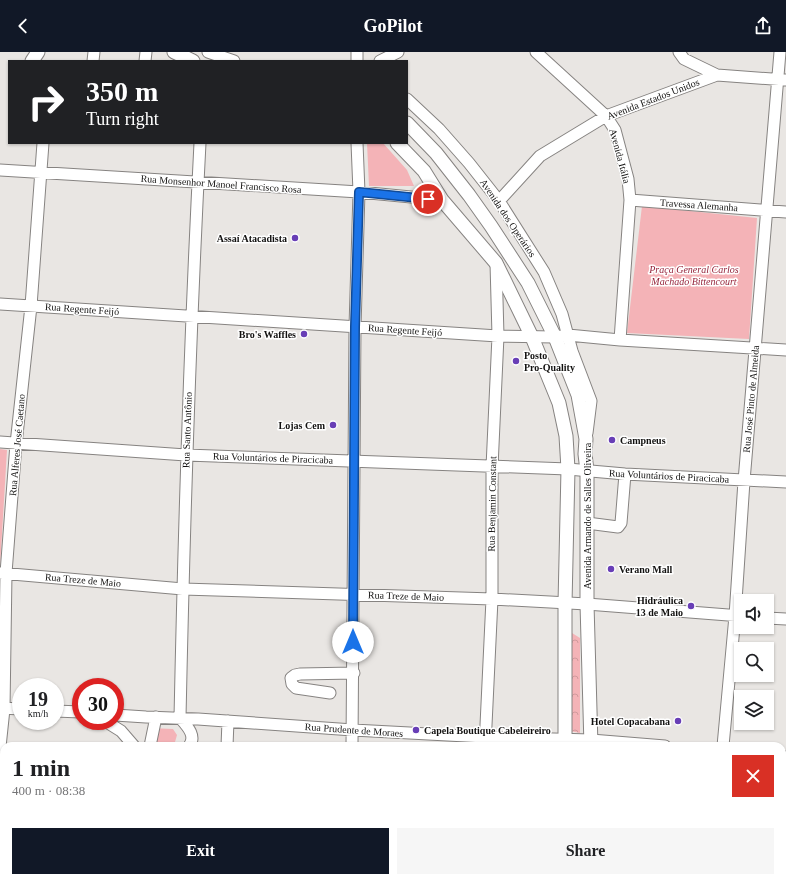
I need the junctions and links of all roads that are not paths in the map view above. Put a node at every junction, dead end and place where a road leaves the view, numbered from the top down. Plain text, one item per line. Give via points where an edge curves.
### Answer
1 (174, 52) edge
2 (208, 52) edge
3 (398, 52) edge
4 (536, 52) edge
5 (679, 52) edge
6 (780, 52) edge
7 (191, 60) edge
8 (231, 60) edge
9 (382, 60) edge
10 (717, 75) junction
11 (782, 80) edge
12 (408, 101) edge
13 (606, 116) junction
14 (408, 123) edge
15 (43, 144) edge
16 (200, 144) edge
17 (357, 144) edge
18 (398, 144) edge
19 (0, 170) edge
20 (40, 172) junction
21 (198, 182) junction
22 (359, 192) junction
23 (442, 200) junction
24 (630, 200) junction
25 (499, 201) junction
26 (768, 211) junction
27 (786, 212) edge
28 (496, 263) junction
29 (0, 304) edge
30 (31, 306) junction
31 (192, 317) junction
32 (355, 327) junction
33 (568, 335) junction
34 (498, 336) junction
35 (532, 337) junction
36 (555, 338) junction
37 (620, 340) junction
38 (756, 348) junction
39 (786, 350) edge
40 (586, 439) junction
41 (0, 442) edge
42 (16, 444) junction
43 (186, 455) junction
44 (354, 461) junction
45 (492, 467) junction
46 (568, 469) junction
47 (587, 471) junction
48 (624, 474) junction
49 (744, 481) junction
50 (786, 482) edge
51 (587, 524) junction
52 (3, 573) edge
53 (183, 589) junction
54 (353, 594) junction
55 (739, 594) edge
56 (492, 599) junction
57 (565, 604) junction
58 (587, 604) junction
59 (734, 616) edge
60 (774, 618) edge
61 (786, 619) edge
62 (736, 634) edge
63 (354, 673) junction
64 (330, 693) dead end
65 (2, 708) edge
66 (12, 709) edge
67 (124, 716) edge
68 (156, 718) junction
69 (180, 718) junction
70 (228, 721) junction
71 (120, 730) edge
72 (353, 730) junction
73 (0, 742) edge
74 (131, 742) edge
75 (151, 742) edge
76 (191, 742) edge
77 (227, 742) edge
78 (352, 742) edge
79 (485, 742) edge
80 (565, 742) edge
81 (591, 742) edge
82 (724, 742) edge

1 - 7 main road
2 - 8 street
3 - 9 street
4 - 13 street, Avenida Itália
5 - 10 street via 684,59
6 - 11 street, Rua José Pinto de Almeida
10 - 11 street
10 - 13 street, Avenida Estados Unidos
11 - 26 street, Rua José Pinto de Almeida
12 - 25 street, Avenida dos Operários via 439,129
13 - 24 street, Avenida Itália via 615,130 628,179
13 - 25 street, Avenida Estados Unidos via 540,156
14 - 36 main road, Avenida Armando de Salles Oliveira via 436,153 491,226 528,283
15 - 20 street, Rua Alferes José Caetano
16 - 21 street, Rua Santo Antônio
17 - 22 street
18 - 23 main road, Avenida Armando de Salles Oliveira via 424,171
19 - 20 street, Rua Monsenhor Manoel Francisco Rosa
20 - 21 street, Rua Monsenhor Manoel Francisco Rosa
20 - 30 street, Rua Alferes José Caetano
21 - 22 street, Rua Monsenhor Manoel Francisco Rosa
21 - 31 street, Rua Santo Antônio
22 - 23 street, Rua Monsenhor Manoel Francisco Rosa
22 - 32 street
23 - 28 main road, Avenida Armando de Salles Oliveira
24 - 26 street, Travessa Alemanha
24 - 37 street, Avenida Itália
25 - 33 street, Avenida dos Operários via 544,272
26 - 27 street, Travessa Alemanha
26 - 38 street, Rua José Pinto de Almeida
28 - 34 street, Rua Benjamin Constant
28 - 35 main road, Avenida Armando de Salles Oliveira
29 - 30 street, Rua Regente Feijó
30 - 31 street, Rua Regente Feijó
30 - 42 street, Rua Alferes José Caetano
31 - 32 street, Rua Regente Feijó
31 - 43 street, Rua Santo Antônio
32 - 34 street, Rua Regente Feijó
32 - 44 street
33 - 36 street, Rua Regente Feijó
33 - 37 street, Rua Regente Feijó
33 - 40 street, Avenida dos Operários via 591,401
34 - 35 street, Rua Regente Feijó
34 - 45 street, Rua Benjamin Constant
35 - 36 street, Rua Regente Feijó
35 - 46 main road, Avenida Armando de Salles Oliveira via 559,403 566,436
36 - 40 main road, Avenida Armando de Salles Oliveira via 578,394
37 - 38 street, Rua Regente Feijó
38 - 39 street, Rua Regente Feijó
38 - 49 street, Rua José Pinto de Almeida
40 - 47 main road, Avenida Armando de Salles Oliveira
41 - 42 street, Rua Voluntários de Piracicaba
42 - 43 street, Rua Voluntários de Piracicaba
42 - 52 street, Rua Alferes José Caetano
43 - 44 street, Rua Voluntários de Piracicaba
43 - 53 street, Rua Santo Antônio
44 - 45 street, Rua Voluntários de Piracicaba
44 - 54 street
45 - 46 street, Rua Voluntários de Piracicaba
45 - 56 street, Rua Benjamin Constant
46 - 47 street, Rua Voluntários de Piracicaba
46 - 57 main road, Avenida Armando de Salles Oliveira
47 - 48 street, Rua Voluntários de Piracicaba
47 - 51 main road, Avenida Armando de Salles Oliveira
48 - 49 street, Rua Voluntários de Piracicaba
48 - 51 street via 621,523 618,527
49 - 50 street, Rua Voluntários de Piracicaba
49 - 55 street, Rua José Pinto de Almeida
51 - 58 main road, Avenida Armando de Salles Oliveira
52 - 53 street, Rua Treze de Maio
52 - 65 street, Rua Alferes José Caetano
53 - 54 street, Rua Treze de Maio
53 - 69 street, Rua Santo Antônio
54 - 56 street, Rua Treze de Maio
54 - 63 street
56 - 57 street, Rua Treze de Maio
56 - 79 street, Rua Benjamin Constant
57 - 58 street, Rua Treze de Maio
57 - 80 main road, Avenida Armando de Salles Oliveira
58 - 59 street, Rua Treze de Maio
58 - 81 main road, Avenida Armando de Salles Oliveira
60 - 61 street
62 - 82 street, Rua José Pinto de Almeida
63 - 64 street via 300,674 292,678 292,684 296,688
63 - 72 street
65 - 66 street
65 - 73 street, Rua Alferes José Caetano
67 - 68 street, Rua Prudente de Moraes
68 - 69 street, Rua Prudente de Moraes
68 - 75 street
69 - 70 street, Rua Prudente de Moraes
69 - 76 street via 190,731
70 - 72 street, Rua Prudente de Moraes
70 - 77 street
71 - 74 street
72 - 78 street
72 - 79 street, Rua Prudente de Moraes

